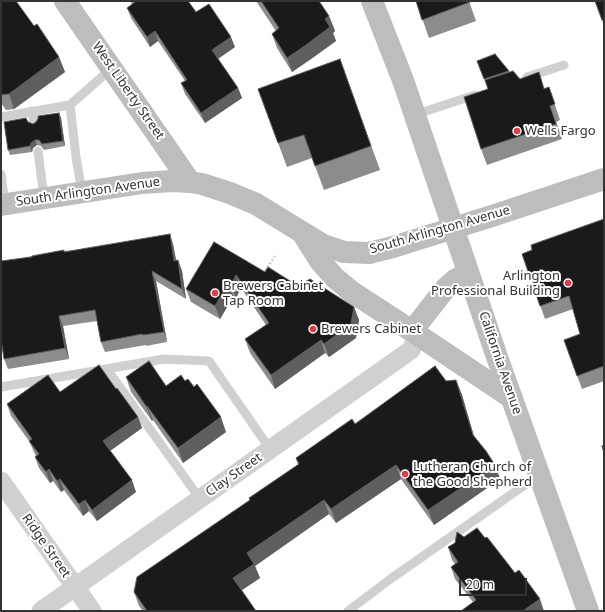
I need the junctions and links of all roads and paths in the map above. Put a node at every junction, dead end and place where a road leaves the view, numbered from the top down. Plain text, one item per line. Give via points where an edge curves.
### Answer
1 (65, 1) edge
2 (372, 1) edge
3 (564, 65) dead end
4 (112, 68) junction
5 (521, 80) edge
6 (485, 92) edge
7 (70, 105) junction
8 (32, 112) junction
9 (414, 115) junction
10 (1, 117) edge
11 (34, 122) edge
12 (38, 151) dead end
13 (1, 174) edge
14 (604, 179) edge
15 (190, 182) junction
16 (82, 192) junction
17 (44, 198) junction
18 (3, 204) edge
19 (453, 228) junction
20 (302, 233) junction
21 (275, 256) dead end
22 (468, 273) junction
23 (260, 279) edge
24 (412, 331) junction
25 (107, 369) junction
26 (1, 387) edge
27 (512, 398) junction
28 (270, 449) junction
29 (539, 475) junction
30 (1, 482) edge
31 (200, 499) junction
32 (75, 587) junction
33 (350, 610) edge
34 (41, 611) edge
35 (92, 611) edge
36 (588, 611) edge

1 - 4 main road, West Liberty Street
2 - 9 main road, California Avenue
3 - 5 lane
4 - 7 lane
4 - 15 main road, West Liberty Street
6 - 9 lane
7 - 8 lane
7 - 16 lane
8 - 10 lane
8 - 11 lane
9 - 19 main road, California Avenue
12 - 17 lane
13 - 18 lane
14 - 19 main road, South Arlington Avenue
15 - 16 main road, South Arlington Avenue via 142,183
15 - 20 main road, South Arlington Avenue via 230,193 256,204
16 - 17 main road, South Arlington Avenue
17 - 18 main road, South Arlington Avenue
19 - 20 main road, South Arlington Avenue via 369,252 344,252 323,245
19 - 22 main road, California Avenue
20 - 24 main road via 320,261 335,278
21 - 23 path
22 - 24 main road via 445,289
22 - 27 main road, California Avenue
24 - 27 main road
24 - 28 street, Clay Street via 414,342 411,350
25 - 26 lane
25 - 28 lane via 164,359 209,361
25 - 31 lane
27 - 29 main road, California Avenue
28 - 31 street, Clay Street
29 - 33 lane
29 - 36 main road, California Avenue
30 - 32 street, Ridge Street
31 - 32 street, Clay Street
32 - 34 street, Clay Street
32 - 35 street, Ridge Street

